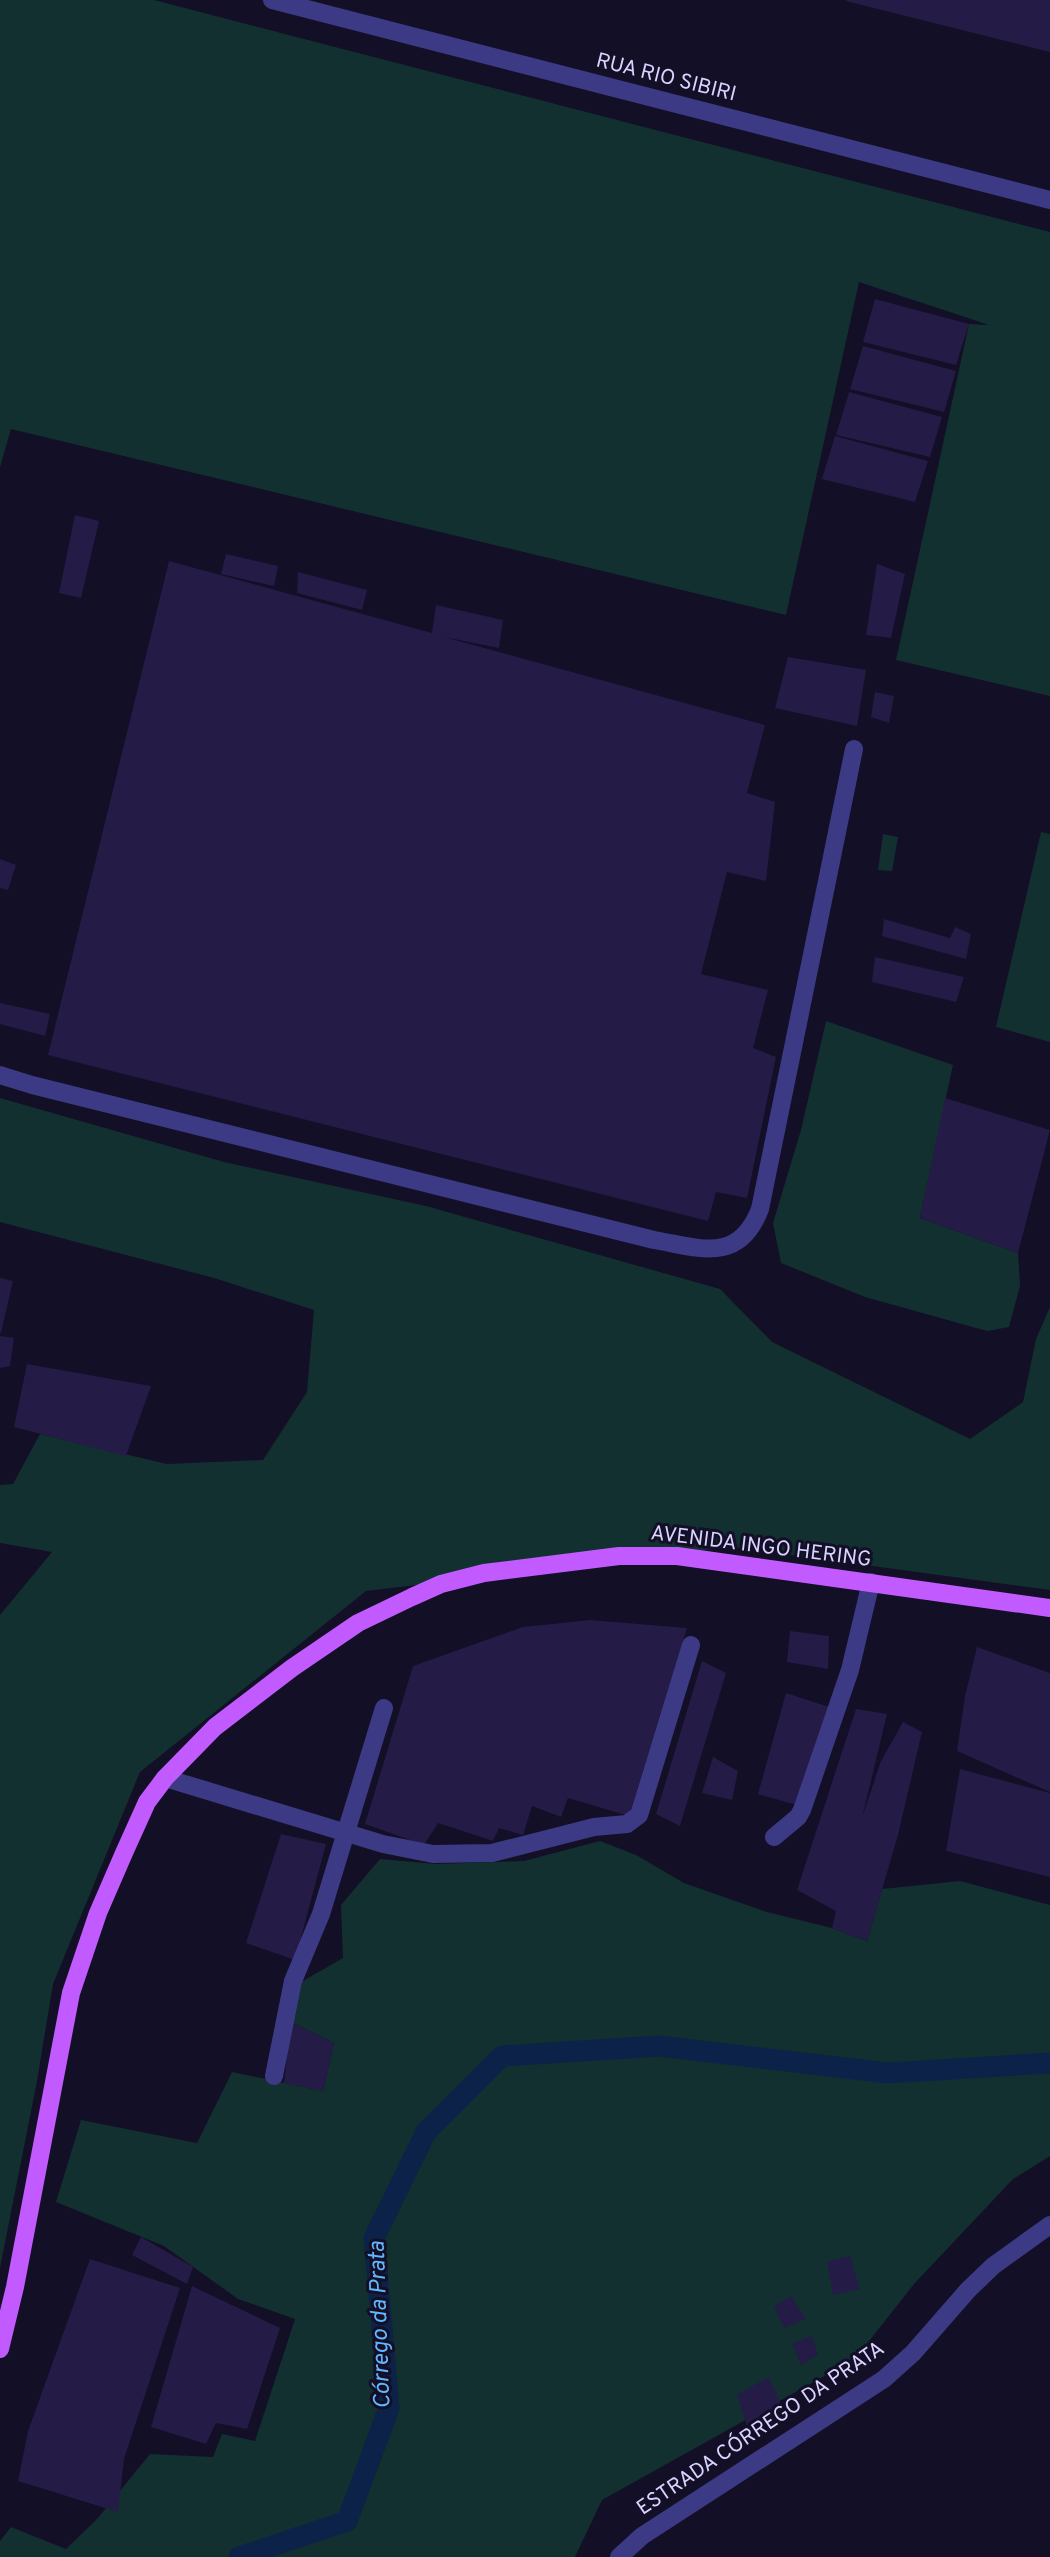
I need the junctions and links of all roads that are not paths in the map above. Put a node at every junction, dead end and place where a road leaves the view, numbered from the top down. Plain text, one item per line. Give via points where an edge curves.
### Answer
1 (272, 0) edge
2 (1050, 200) edge
3 (854, 749) dead end
4 (0, 1076) edge
5 (871, 1583) junction
6 (1050, 1608) edge
7 (691, 1645) dead end
8 (384, 1708) dead end
9 (165, 1778) junction
10 (345, 1833) junction
11 (774, 1837) dead end
12 (274, 2076) dead end
13 (1050, 2225) edge
14 (0, 2349) edge
15 (619, 2557) edge

1 - 2 street, RUA RIO SIBIRI
3 - 4 street via 760,1209 753,1227 739,1242 726,1247 707,1249 654,1240
5 - 6 main road, AVENIDA INGO HERING
5 - 9 main road, AVENIDA INGO HERING via 644,1555 484,1573 442,1584 358,1623 292,1668 215,1727
5 - 11 street via 850,1670 802,1810
7 - 10 street via 634,1821 492,1853 463,1855 433,1854
8 - 10 street
9 - 10 street
9 - 14 main road, AVENIDA INGO HERING via 124,1853 71,1993
10 - 12 street via 321,1914 293,1981
13 - 15 street, ESTRADA CÓRREGO DA PRATA via 985,2274 884,2379 642,2536

